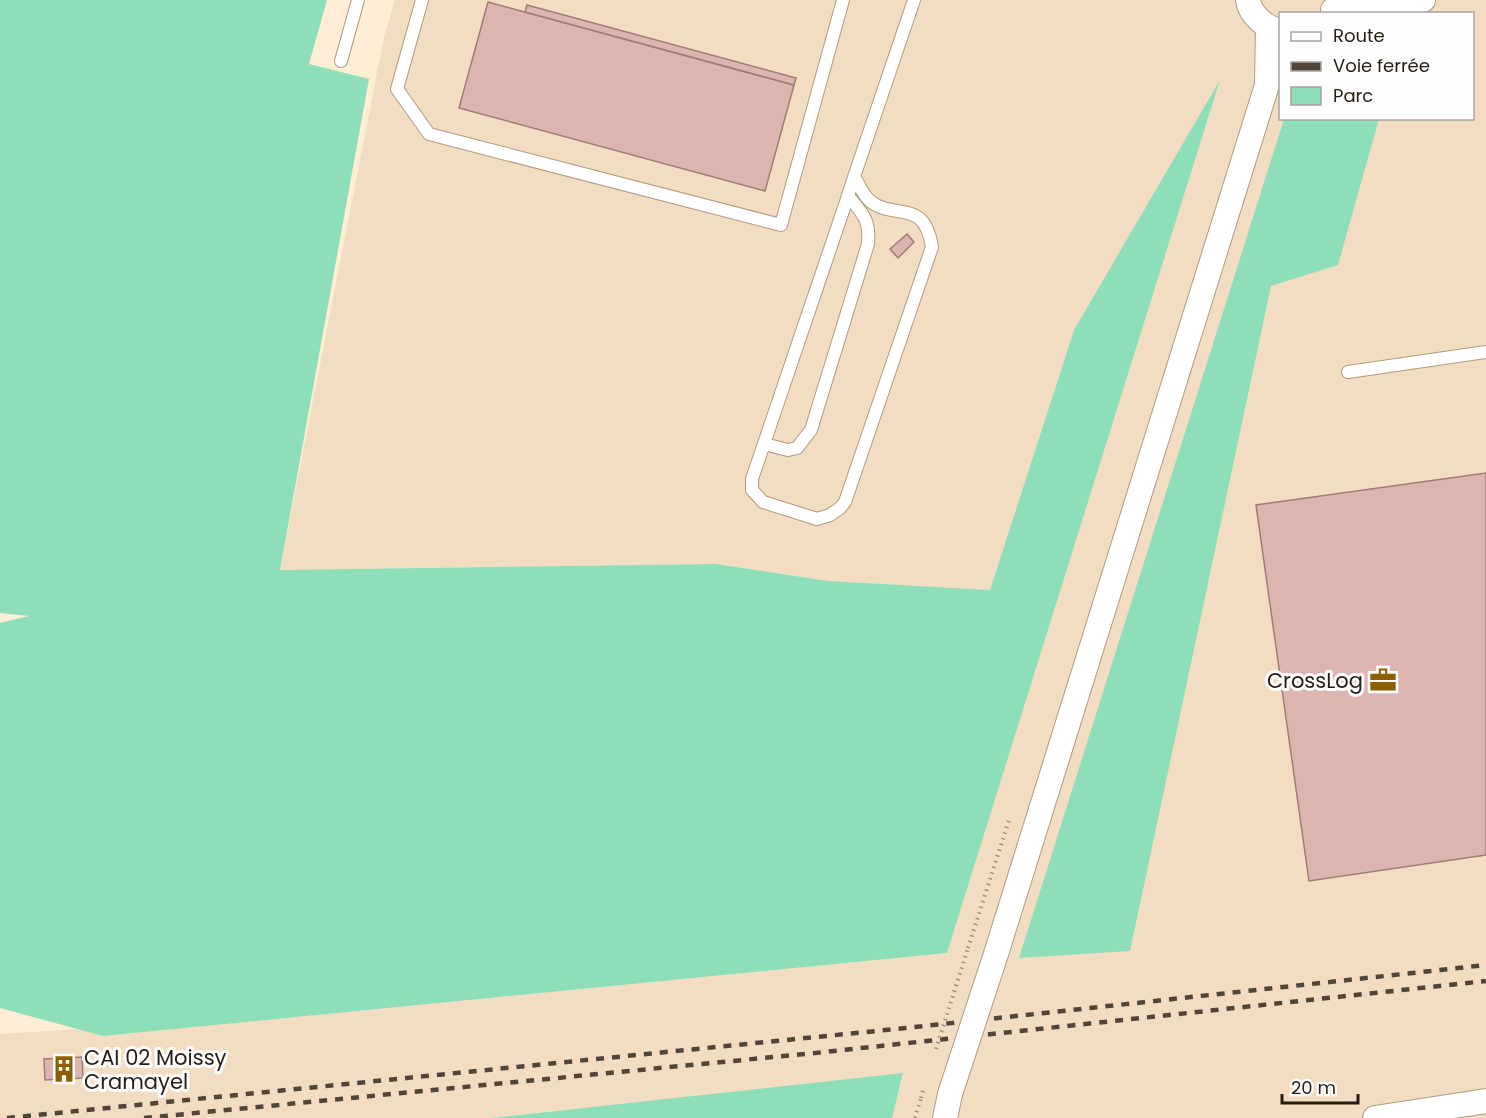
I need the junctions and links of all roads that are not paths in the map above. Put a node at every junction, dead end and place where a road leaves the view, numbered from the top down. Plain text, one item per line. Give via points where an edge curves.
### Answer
1 (358, 0) edge
2 (422, 0) edge
3 (843, 0) edge
4 (914, 0) edge
5 (1248, 0) edge
6 (1423, 0) edge
7 (1333, 8) edge
8 (1274, 29) edge
9 (341, 61) dead end
10 (1279, 65) edge
11 (1267, 86) junction
12 (854, 177) junction
13 (848, 196) junction
14 (1486, 352) edge
15 (1348, 372) dead end
16 (764, 444) junction
17 (1486, 1101) edge
18 (945, 1118) edge
19 (1375, 1118) edge

1 - 9 lane
2 - 3 lane via 397,89 429,134 781,225
4 - 12 lane
5 - 8 street via 1249,7
6 - 7 street via 1352,2
8 - 11 street
10 - 11 street
11 - 18 street, bridge
12 - 13 lane
12 - 16 lane via 869,200 922,220 932,247 846,502 830,515 817,519 763,502 752,490 752,479
13 - 16 lane
13 - 16 lane via 867,220 868,244 811,430 797,448 788,450
14 - 15 lane
17 - 19 street

